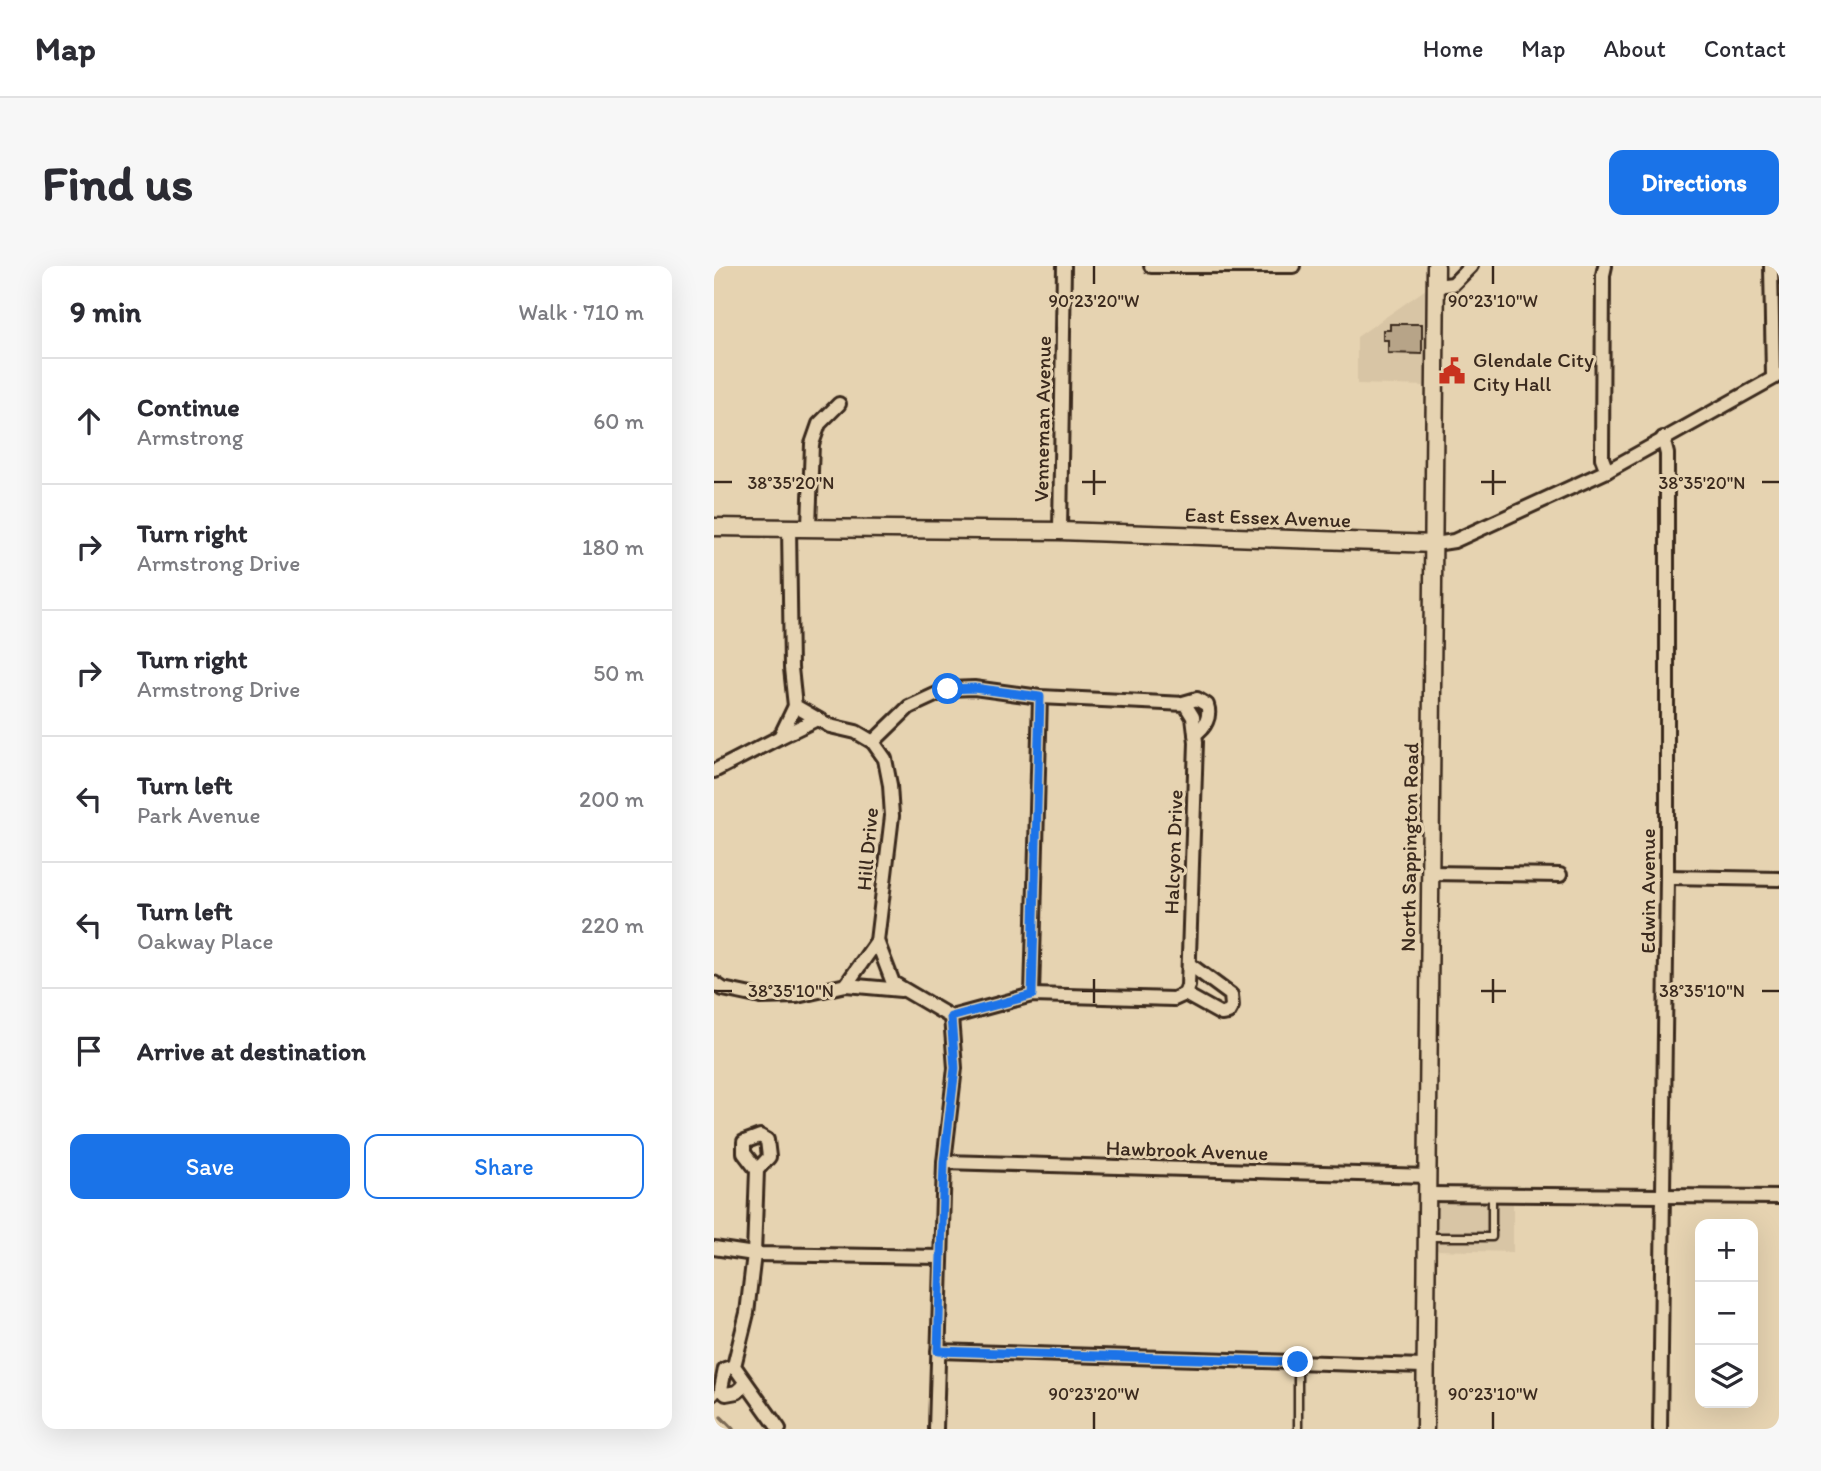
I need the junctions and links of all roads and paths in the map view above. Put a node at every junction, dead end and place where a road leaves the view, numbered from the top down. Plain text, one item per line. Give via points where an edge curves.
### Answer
1 (1064, 266) edge
2 (1151, 266) edge
3 (1293, 266) edge
4 (1436, 266) edge
5 (1471, 266) edge
6 (1605, 266) edge
7 (1771, 266) edge
8 (1436, 286) junction
9 (1776, 375) edge
10 (839, 404) dead end
11 (1663, 438) junction
12 (1607, 471) junction
13 (809, 526) junction
14 (714, 527) edge
15 (789, 527) junction
16 (1060, 531) junction
17 (1435, 544) junction
18 (1040, 697) junction
19 (795, 706) junction
20 (817, 719) junction
21 (780, 737) junction
22 (873, 742) junction
23 (714, 771) edge
24 (1429, 873) junction
25 (1560, 874) dead end
26 (1667, 877) junction
27 (1779, 878) edge
28 (877, 941) junction
29 (1189, 964) junction
30 (714, 983) edge
31 (846, 985) junction
32 (901, 990) junction
33 (1185, 994) junction
34 (1032, 995) junction
35 (951, 1017) junction
36 (944, 1162) junction
37 (757, 1170) dead end
38 (1427, 1176) junction
39 (1427, 1194) junction
40 (1492, 1194) junction
41 (1663, 1196) junction
42 (1779, 1197) edge
43 (1426, 1237) junction
44 (714, 1248) edge
45 (754, 1254) junction
46 (940, 1256) junction
47 (938, 1351) junction
48 (1298, 1362) junction
49 (734, 1366) junction
50 (1424, 1366) junction
51 (746, 1384) junction
52 (718, 1393) edge
53 (779, 1429) edge
54 (936, 1429) edge
55 (1298, 1429) edge
56 (1425, 1429) edge
57 (1660, 1429) edge

1 - 16 street, Venneman Avenue
2 - 3 street
4 - 8 street, North Sappington Road
5 - 8 street via 1452,284
6 - 12 street via 1602,458
7 - 9 street
8 - 17 street, North Sappington Road
9 - 11 street, East Essex Avenue
10 - 13 street via 819,424 812,444
11 - 12 street, East Essex Avenue
11 - 26 street, Edwin Avenue via 1667,454
12 - 17 street, East Essex Avenue via 1454,541
13 - 15 street, East Essex Avenue
13 - 16 street, East Essex Avenue
14 - 15 street, East Essex Avenue
15 - 19 street
16 - 17 street, East Essex Avenue
17 - 24 street, North Sappington Road
18 - 22 street via 948,689 909,707
18 - 29 street, Halcyon Drive via 1186,707 1195,734
18 - 34 street
19 - 20 street
19 - 21 street
20 - 21 street
20 - 22 street
21 - 23 street
22 - 28 street, Hill Drive via 885,759 892,816
24 - 25 street
24 - 38 street, North Sappington Road
26 - 27 street
26 - 41 street, Edwin Avenue
28 - 31 street, Hill Drive
28 - 32 street, Hill Drive via 893,983
29 - 33 street, Halcyon Drive
29 - 33 street via 1231,995 1233,1006 1221,1014
30 - 31 street via 761,997 797,996
31 - 32 street
32 - 35 street
33 - 34 street via 1174,999
34 - 35 street
35 - 36 street via 955,1068
36 - 38 street, Hawbrook Avenue
36 - 46 street
37 - 45 street
38 - 39 street, North Sappington Road
39 - 40 street
39 - 43 street, North Sappington Road
40 - 41 street
40 - 43 lane via 1492,1237
41 - 42 street
41 - 57 street, Edwin Avenue
43 - 50 street, North Sappington Road
44 - 45 street
45 - 46 street
45 - 49 street via 747,1314
46 - 47 street
47 - 48 street
47 - 54 street
48 - 50 street
48 - 55 lane
49 - 51 street
49 - 52 street via 725,1369
50 - 56 street, North Sappington Road
51 - 52 street via 737,1392
51 - 53 street

